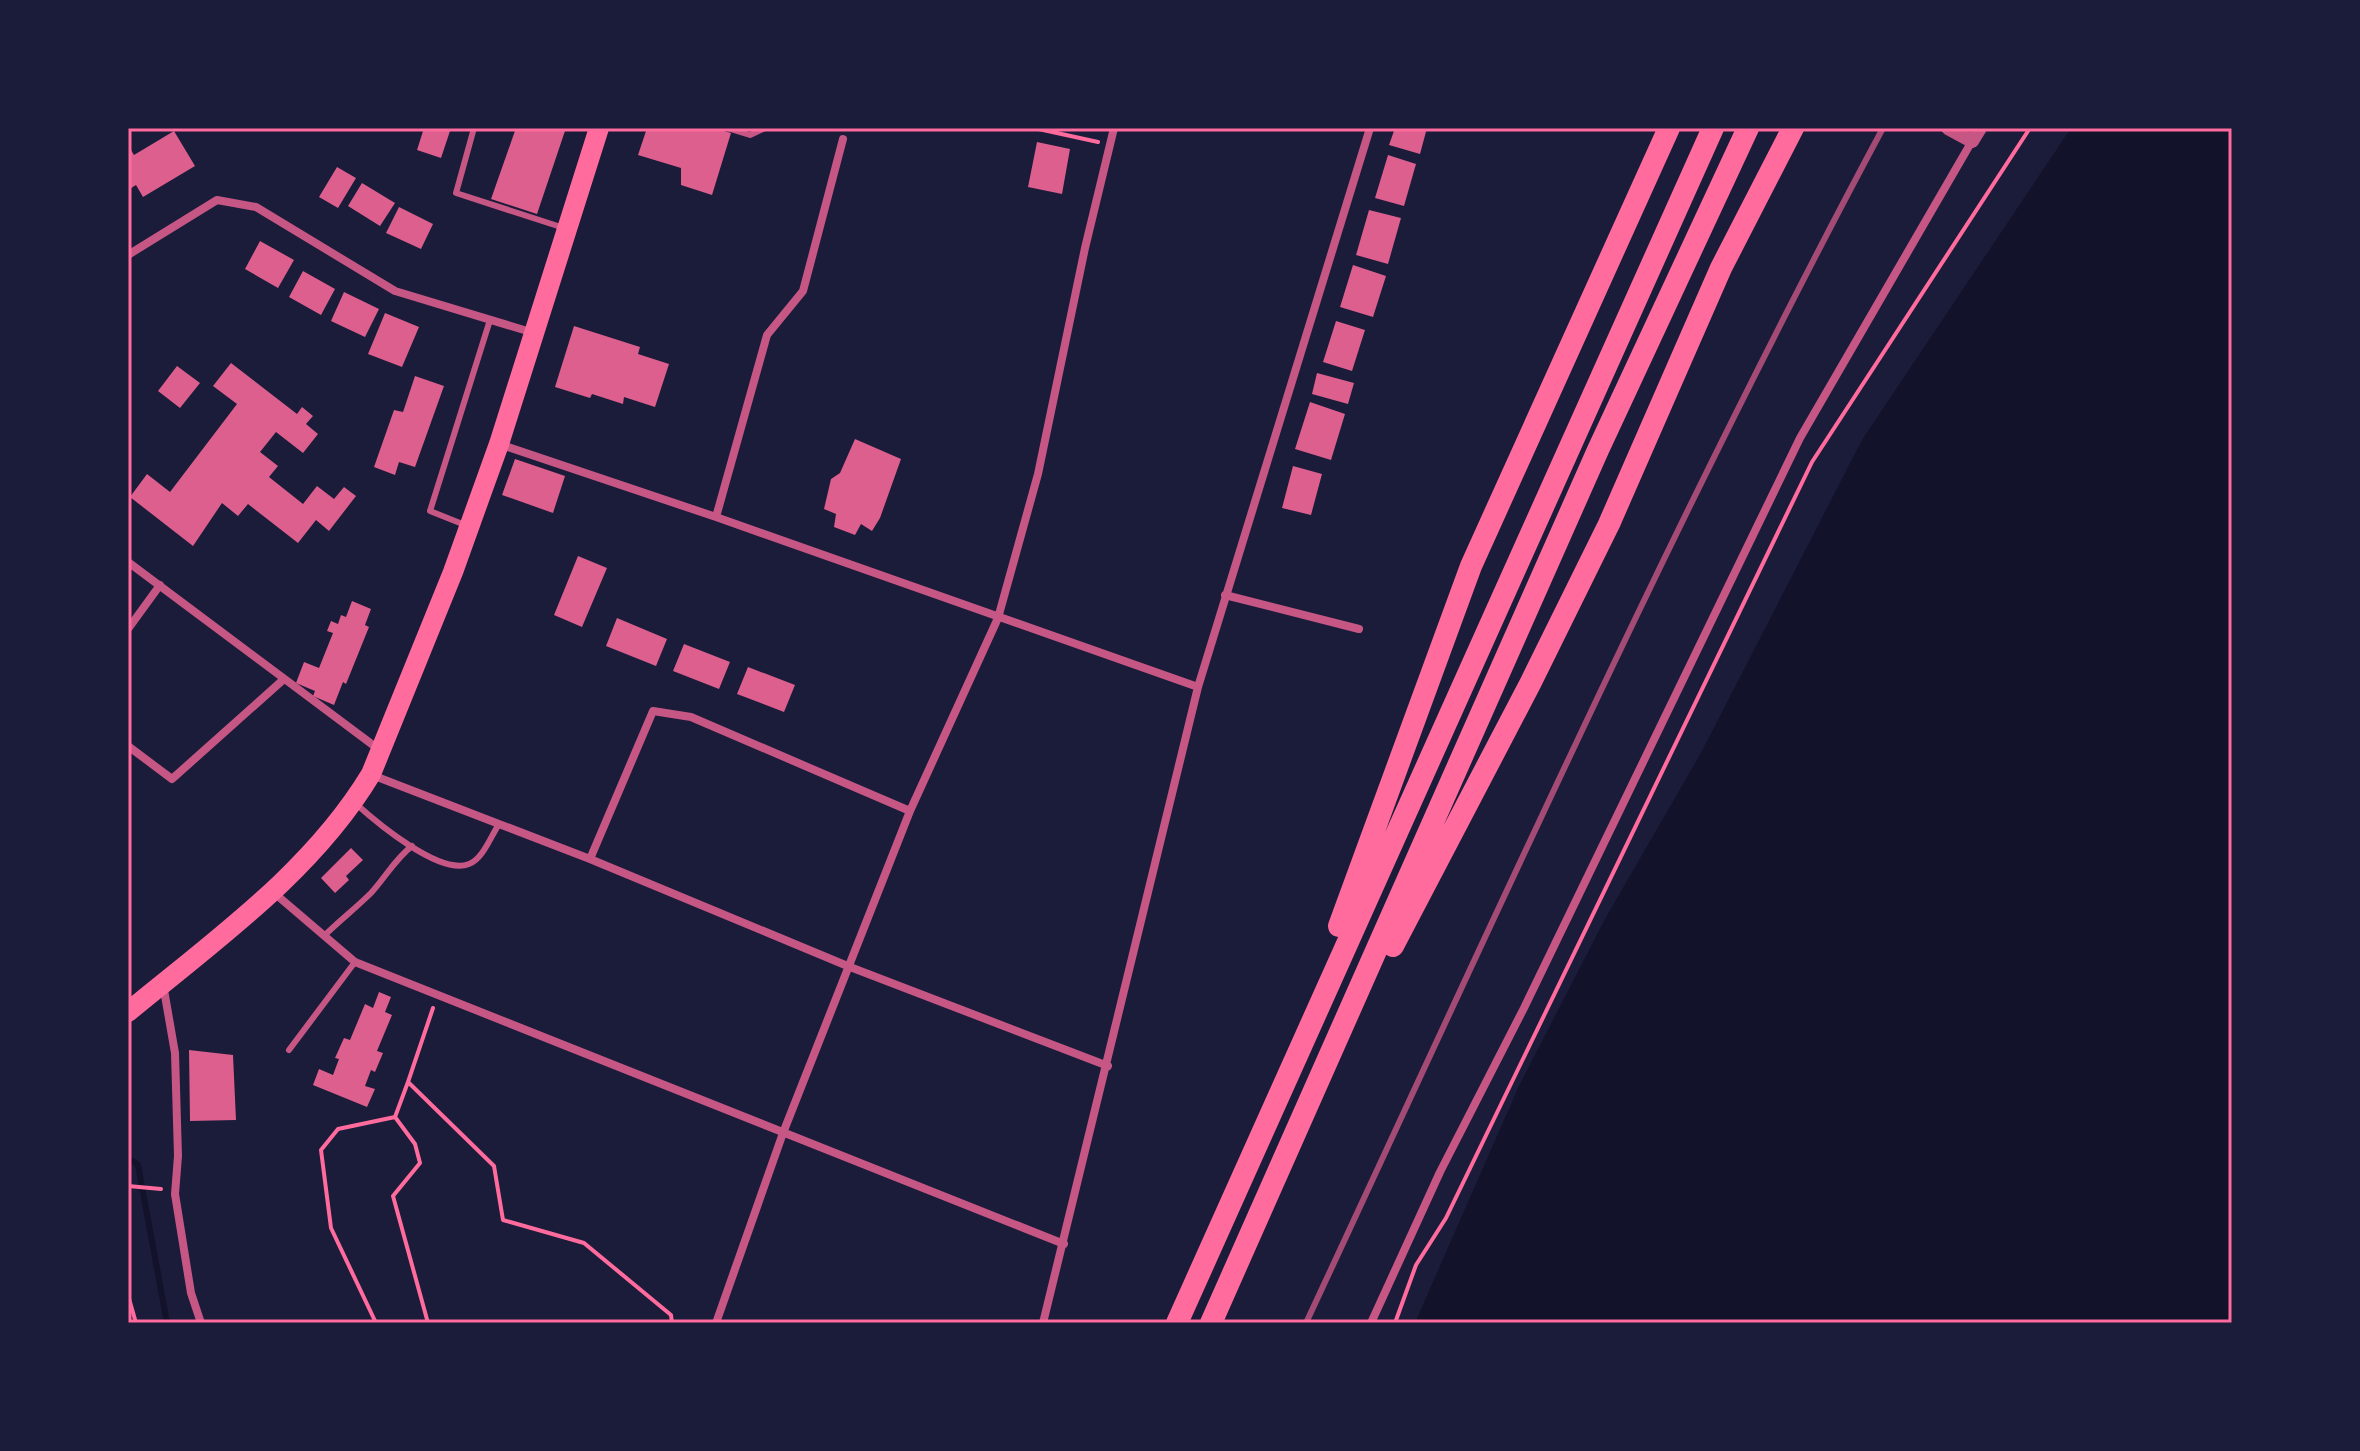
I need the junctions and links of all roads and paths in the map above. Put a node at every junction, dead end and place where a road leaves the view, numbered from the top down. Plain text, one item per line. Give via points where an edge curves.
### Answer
1 (474, 128) edge
2 (599, 128) edge
3 (727, 128) edge
4 (765, 128) edge
5 (1034, 128) edge
6 (1114, 128) edge
7 (1370, 128) edge
8 (1669, 128) edge
9 (1713, 128) edge
10 (1748, 128) edge
11 (1793, 128) edge
12 (1948, 128) edge
13 (1980, 128) edge
14 (2030, 128) edge
15 (843, 139) dead end
16 (1972, 141) junction
17 (1109, 145) junction
18 (567, 229) junction
19 (128, 255) edge
20 (490, 320) junction
21 (535, 333) junction
22 (499, 444) junction
23 (716, 517) junction
24 (469, 526) junction
25 (128, 562) edge
26 (160, 585) junction
27 (1225, 595) junction
28 (998, 618) junction
29 (128, 629) edge
30 (1359, 629) dead end
31 (284, 679) junction
32 (1198, 687) junction
33 (128, 746) edge
34 (381, 752) junction
35 (371, 774) junction
36 (354, 802) junction
37 (910, 811) junction
38 (499, 824) junction
39 (412, 846) junction
40 (590, 859) junction
41 (273, 891) junction
42 (324, 936) junction
43 (355, 962) junction
44 (850, 967) junction
45 (163, 983) junction
46 (438, 996) junction
47 (128, 1012) edge
48 (289, 1050) dead end
49 (1108, 1066) junction
50 (408, 1082) junction
51 (1272, 1112) junction
52 (1303, 1115) junction
53 (395, 1117) junction
54 (783, 1133) junction
55 (128, 1186) edge
56 (153, 1187) dead end
57 (1064, 1244) junction
58 (128, 1295) edge
59 (136, 1323) edge
60 (201, 1323) edge
61 (376, 1323) edge
62 (428, 1323) edge
63 (672, 1323) edge
64 (716, 1323) edge
65 (1043, 1323) edge
66 (1177, 1323) edge
67 (1211, 1323) edge
68 (1371, 1323) edge
69 (1395, 1323) edge

1 - 18 lane via 455,188 458,196
2 - 18 main road
3 - 4 lane via 750,135
5 - 17 path
6 - 17 street
7 - 27 street
8 - 51 highway via 1471,566
9 - 51 highway
10 - 52 highway via 1598,450
11 - 52 highway via 1721,268 1609,524 1531,682
12 - 16 street
13 - 16 street
14 - 69 path via 1812,462 1446,1218 1416,1265
15 - 23 street via 803,291 767,335
16 - 68 street via 1800,438
17 - 28 street via 1038,474
18 - 21 main road
19 - 20 street via 217,200 256,207 395,291
20 - 21 street
20 - 24 lane via 430,511
21 - 22 main road
22 - 23 street
22 - 24 main road
23 - 28 street
24 - 34 main road
25 - 26 street
26 - 29 street
26 - 31 street
27 - 30 street
27 - 32 street
28 - 32 street
28 - 37 street
31 - 33 street via 172,779
31 - 34 street
32 - 49 street
34 - 35 main road
35 - 36 main road
35 - 38 street
36 - 39 lane
36 - 41 main road
37 - 40 street via 691,717 653,711
37 - 44 street
38 - 39 lane via 468,865 448,864
38 - 40 street
39 - 42 lane via 370,895
40 - 44 street
41 - 42 street
41 - 45 main road
42 - 43 street
43 - 46 street
43 - 48 lane
44 - 49 street
44 - 54 street
45 - 47 main road
45 - 60 street via 175,1053 175,1194
46 - 50 path
46 - 54 street
49 - 57 street
50 - 53 path
50 - 63 path via 494,1166 503,1220 584,1243 671,1315
51 - 66 highway
52 - 67 highway
53 - 61 path via 338,1129 321,1150 331,1228
53 - 62 path via 415,1144 420,1163 393,1196
54 - 57 street
54 - 64 street
55 - 56 path
57 - 65 street
58 - 59 path

